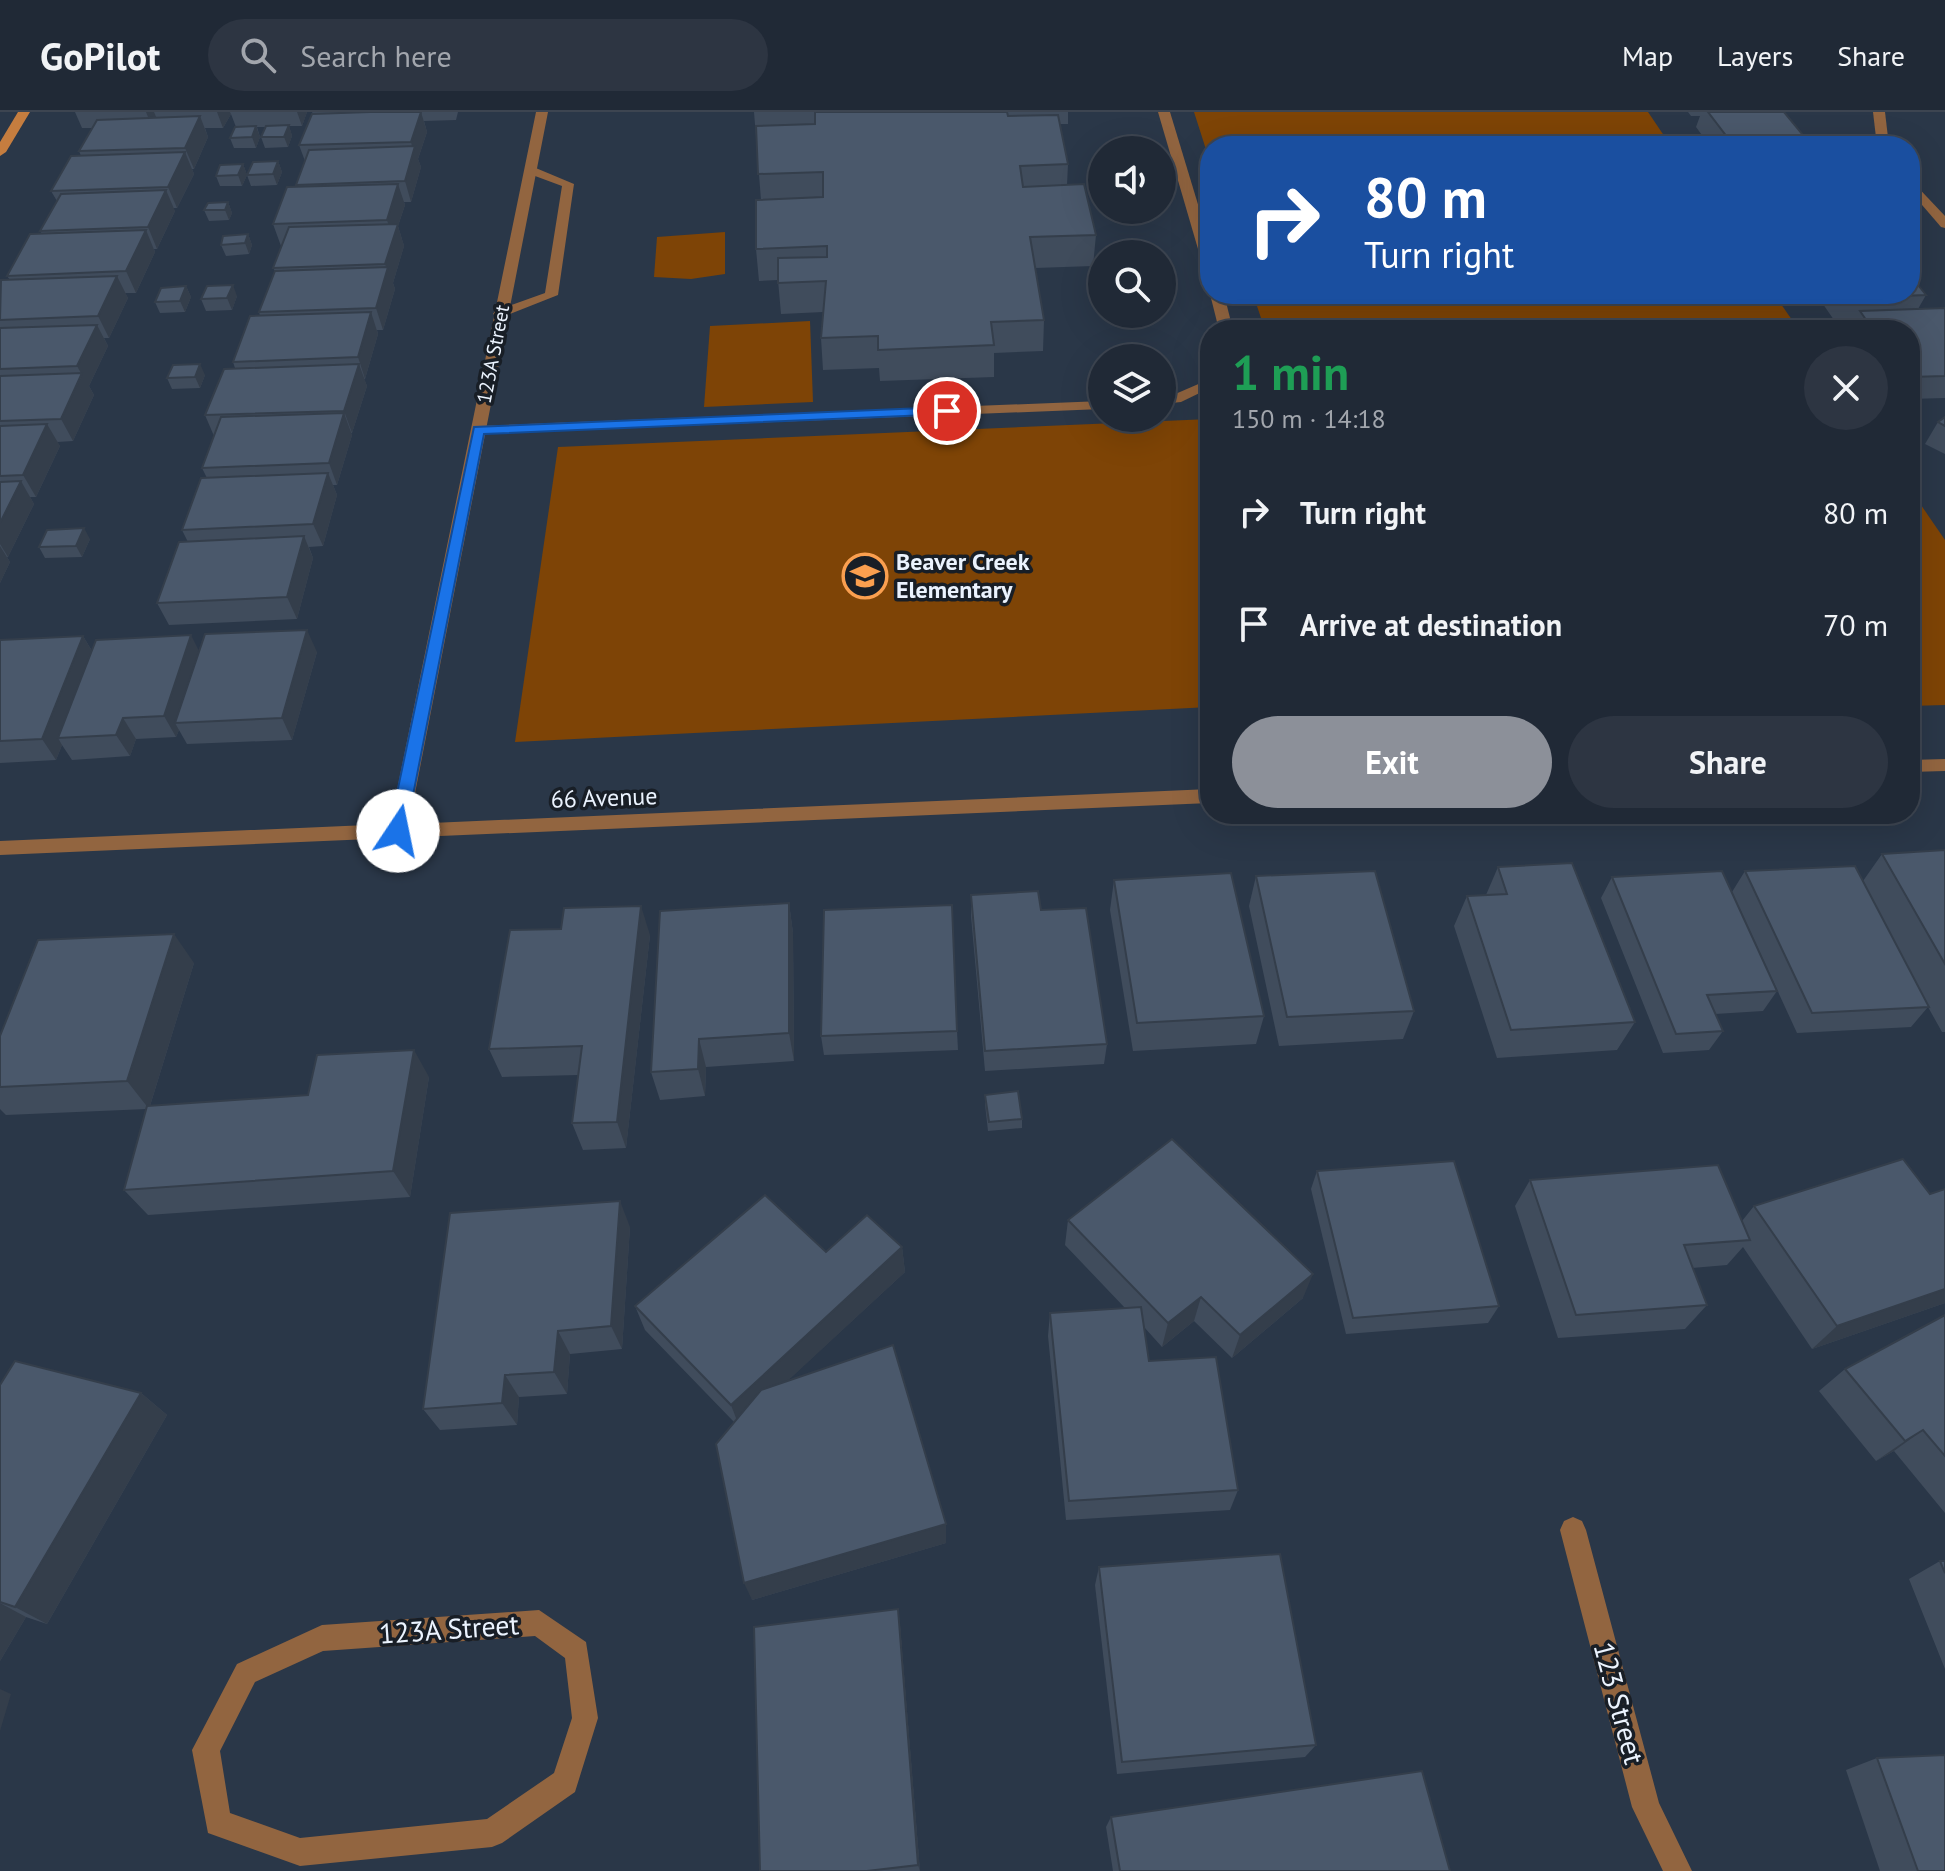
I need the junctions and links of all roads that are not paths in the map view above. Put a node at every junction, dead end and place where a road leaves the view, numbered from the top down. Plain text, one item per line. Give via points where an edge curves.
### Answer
1 (24, 112) edge
2 (542, 112) edge
3 (1164, 112) edge
4 (1879, 112) edge
5 (1882, 136) edge
6 (0, 152) edge
7 (531, 170) junction
8 (1920, 195) edge
9 (1945, 224) edge
10 (1200, 233) edge
11 (500, 314) junction
12 (1200, 388) edge
13 (1176, 399) edge
14 (1088, 406) edge
15 (478, 430) junction
16 (1945, 765) edge
17 (1920, 766) edge
18 (1200, 796) edge
19 (398, 831) junction
20 (0, 848) edge
21 (1573, 1530) dead end
22 (298, 1861) edge
23 (1678, 1871) edge

1 - 6 street
2 - 7 street, 123A Street
3 - 10 street
4 - 5 street
7 - 11 street, 123A Street
7 - 11 street via 568,184 551,295
8 - 9 street
11 - 15 street, 123A Street
12 - 13 street
14 - 15 street
15 - 19 street, 123A Street
16 - 17 street
18 - 19 street, 66 Avenue
19 - 20 street, 66 Avenue
21 - 23 street, 123 Street via 1646,1807
22 - 22 street, 123A Street via 492,1833 565,1782 585,1718 577,1651 539,1623 523,1624 322,1638 246,1673 206,1750 218,1823

